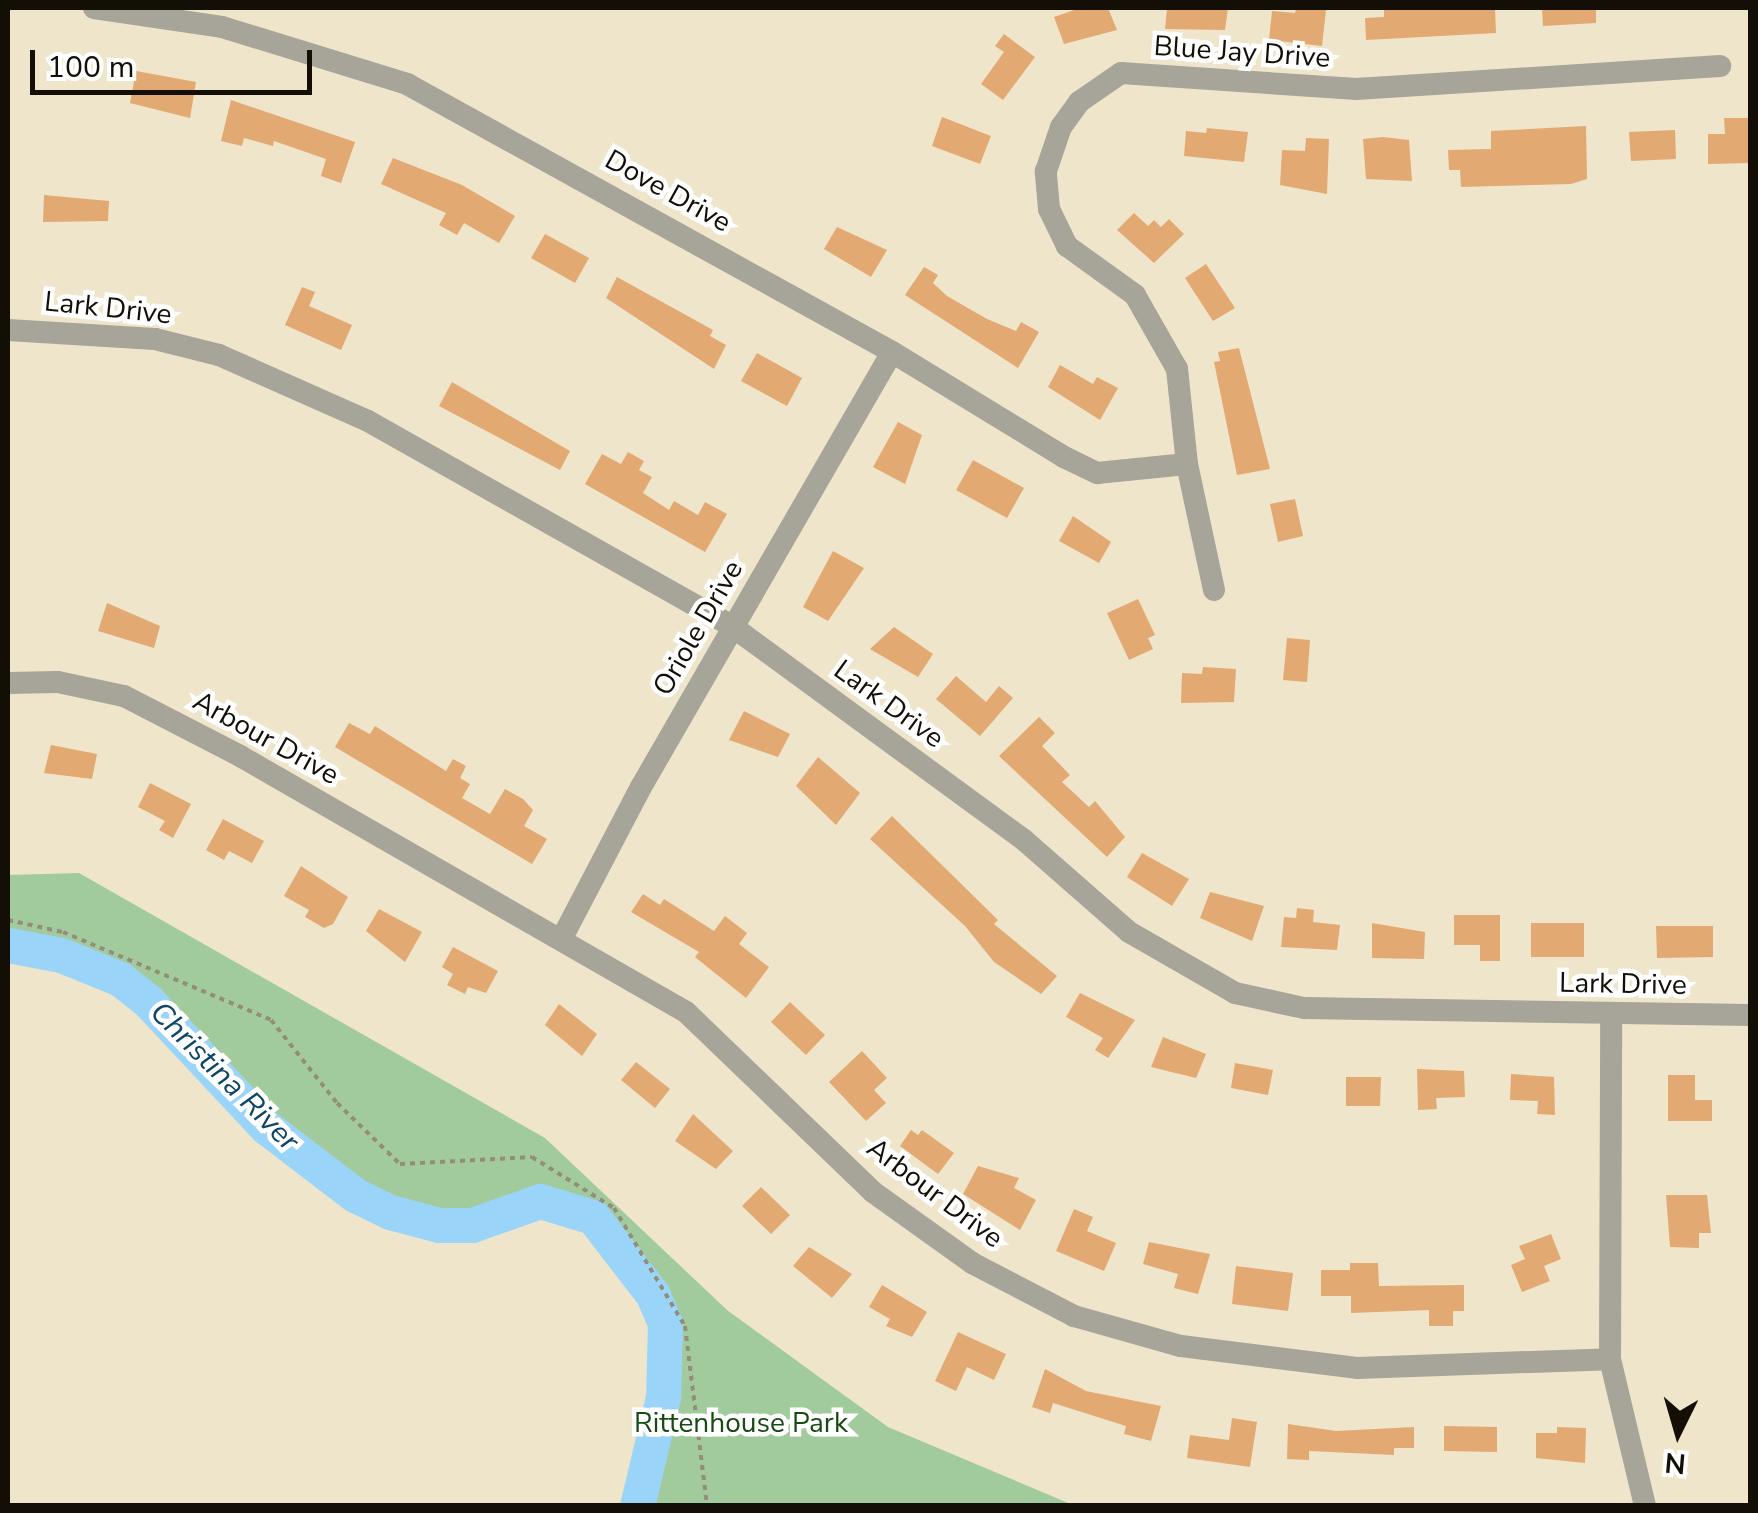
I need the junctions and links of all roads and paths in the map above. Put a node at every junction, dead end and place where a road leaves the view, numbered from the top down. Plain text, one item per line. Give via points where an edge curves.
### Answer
1 (94, 8) edge
2 (1720, 66) dead end
3 (8, 330) edge
4 (892, 352) junction
5 (1187, 464) junction
6 (1214, 590) dead end
7 (733, 627) junction
8 (8, 683) edge
9 (8, 920) edge
10 (562, 938) junction
11 (1612, 1014) junction
12 (1750, 1015) edge
13 (1610, 1359) junction
14 (707, 1506) edge
15 (1645, 1506) edge

1 - 4 street, Dove Drive via 222,28 407,84
2 - 5 street, Blue Jay Drive via 1356,89 1121,73 1079,102 1061,127 1046,171 1049,209 1066,246 1135,295 1177,368
3 - 7 street, Lark Drive via 155,338 296,386
4 - 5 street, Dove Drive via 1097,473
4 - 7 street, Oriole Drive
5 - 6 street, Blue Jay Drive
7 - 10 street, Oriole Drive
7 - 11 street, Lark Drive via 1024,840 1129,932 1235,993 1304,1008
8 - 10 street, Arbour Drive via 58,682 124,696
9 - 14 path via 63,932 271,1020 337,1103 400,1164 532,1157 614,1208 685,1326
10 - 13 street, Arbour Drive via 686,1012 873,1192 972,1262 1074,1316 1181,1346 1357,1368
11 - 12 street, Lark Drive
11 - 13 street
13 - 15 street

